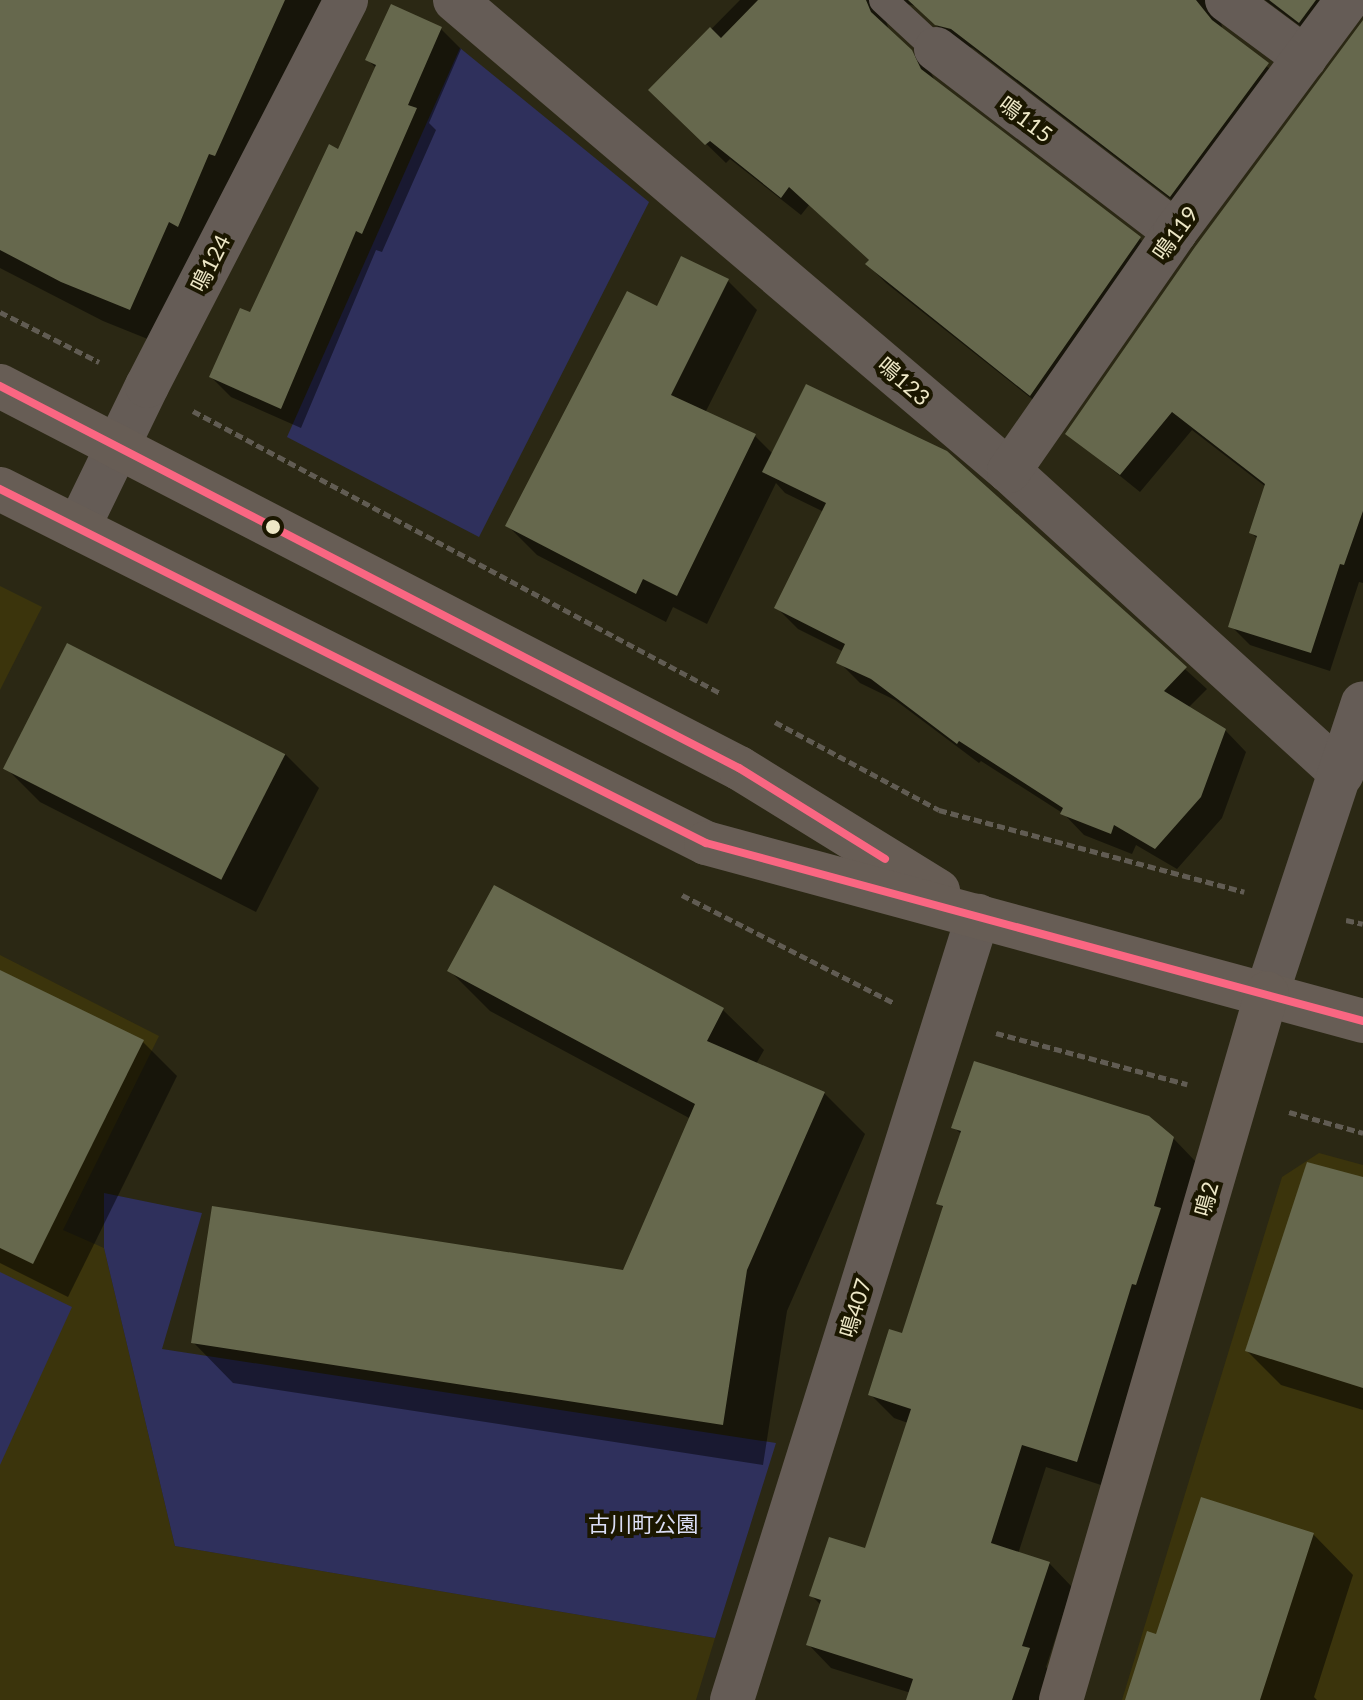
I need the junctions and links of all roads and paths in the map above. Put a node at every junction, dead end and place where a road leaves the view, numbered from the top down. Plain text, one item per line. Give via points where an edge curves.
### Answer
1 (346, 0) edge
2 (455, 0) edge
3 (883, 0) edge
4 (1227, 0) edge
5 (1347, 0) edge
6 (936, 49) joint
7 (1305, 58) junction
8 (1175, 232) junction
9 (0, 312) edge
10 (0, 386) edge
11 (147, 386) junction
12 (117, 446) junction
13 (1009, 471) junction
14 (0, 489) edge
15 (78, 528) junction
16 (730, 698) dead end
17 (1363, 703) edge
18 (772, 721) dead end
19 (1342, 774) junction
20 (1296, 906) junction
21 (978, 916) junction
22 (1363, 924) edge
23 (1267, 993) junction
24 (1363, 1021) edge
25 (732, 1700) edge
26 (1061, 1700) edge

1 - 11 street, 鳴124
2 - 13 street, 鳴123
3 - 6 lane, 鳴115
4 - 7 street
5 - 7 street, 鳴119
6 - 8 street, 鳴115
7 - 8 street, 鳴119
8 - 13 street, 鳴119
9 - 11 path
10 - 12 main road
11 - 12 street, 鳴124
11 - 16 path
12 - 15 street, 鳴124
12 - 21 main road via 739,768
13 - 19 street, 鳴123
14 - 15 main road
15 - 21 main road via 706,843
17 - 19 street, 鳴2
18 - 20 path via 939,810
19 - 20 street, 鳴2
20 - 22 path
20 - 23 street, 鳴2
21 - 23 main road
21 - 25 street, 鳴407
23 - 24 main road
23 - 26 main road, 鳴2

